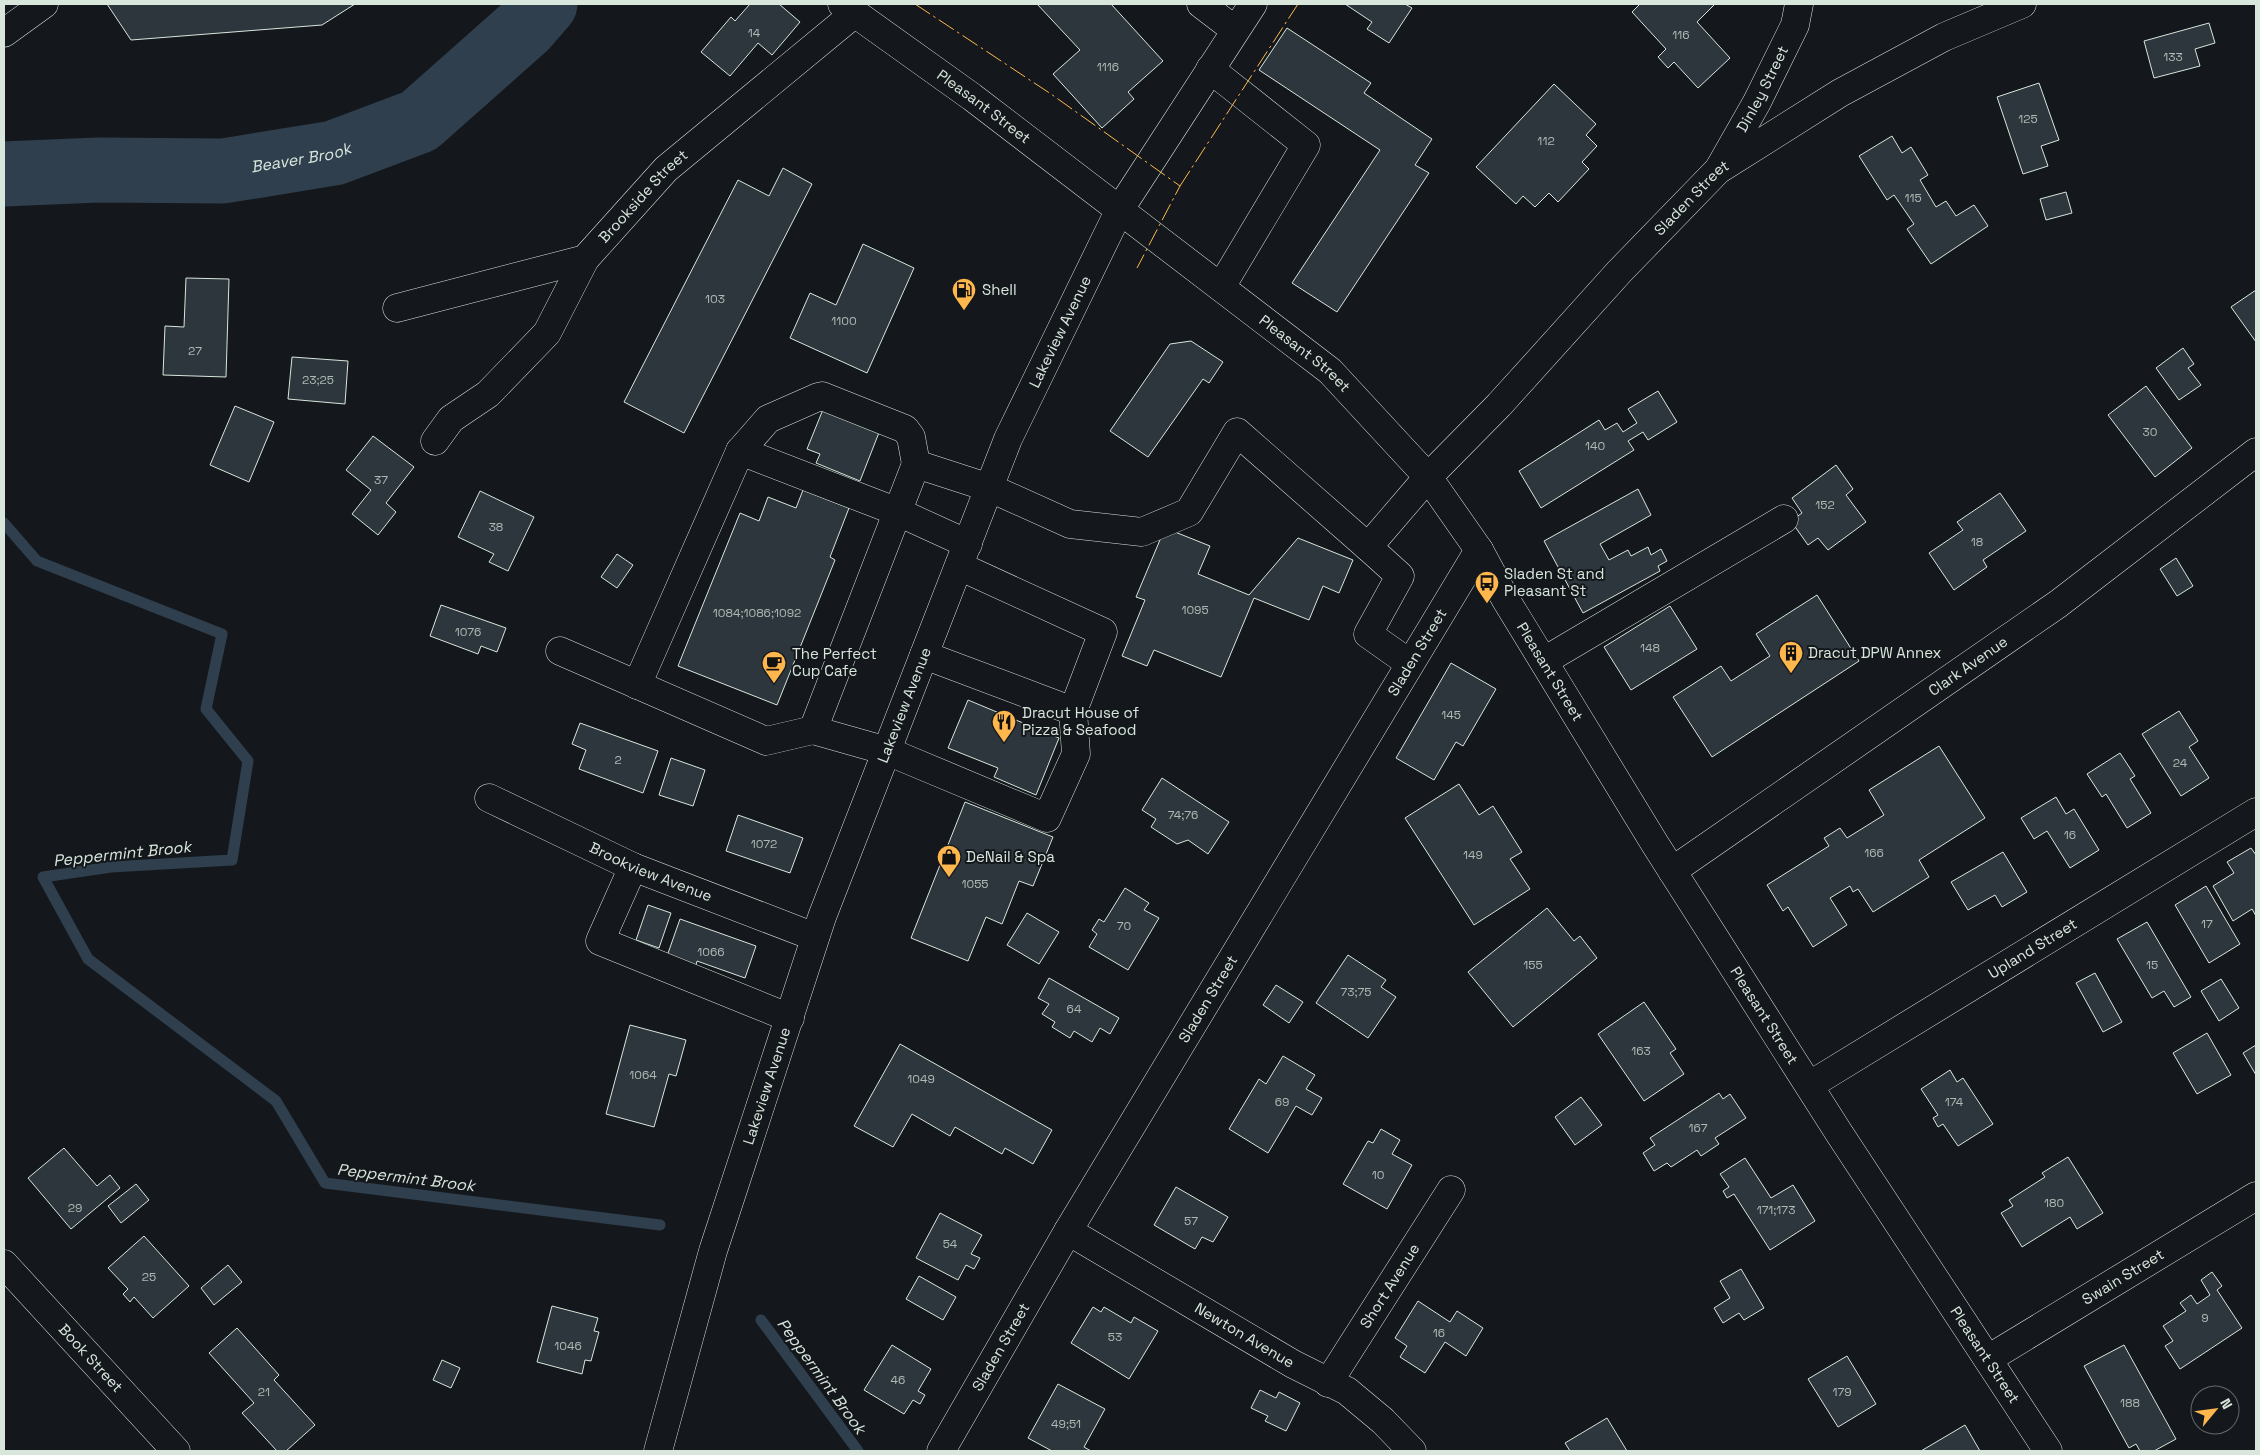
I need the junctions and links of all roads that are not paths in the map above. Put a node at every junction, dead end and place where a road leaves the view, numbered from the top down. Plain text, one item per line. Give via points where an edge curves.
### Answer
1 (44, 4) edge
2 (1201, 4) edge
3 (1253, 4) edge
4 (1799, 4) edge
5 (2000, 7) edge
6 (848, 8) edge
7 (1235, 30) junction
8 (4, 33) edge
9 (1210, 69) junction
10 (1718, 170) junction
11 (1120, 209) junction
12 (585, 260) junction
13 (1221, 288) junction
14 (397, 308) dead end
15 (435, 441) dead end
16 (740, 451) junction
17 (2256, 452) edge
18 (916, 464) junction
19 (1428, 477) junction
20 (990, 488) junction
21 (898, 512) junction
22 (1784, 519) dead end
23 (1368, 547) junction
24 (1478, 550) junction
25 (964, 555) junction
26 (560, 650) dead end
27 (924, 655) junction
28 (1544, 661) junction
29 (1408, 663) junction
30 (637, 685) junction
31 (1073, 710) junction
32 (813, 730) junction
33 (887, 750) junction
34 (489, 798) dead end
35 (2256, 812) edge
36 (633, 867) junction
37 (1672, 871) junction
38 (815, 937) junction
39 (790, 1018) junction
40 (1810, 1085) junction
41 (1451, 1190) dead end
42 (2256, 1196) edge
43 (1068, 1232) junction
44 (4, 1264) edge
45 (1988, 1359) junction
46 (1328, 1383) junction
47 (176, 1451) edge
48 (658, 1451) edge
49 (941, 1451) edge
50 (1412, 1451) edge
51 (2048, 1451) edge

1 - 8 street
2 - 7 street
3 - 7 street, Lakeview Avenue
4 - 10 street, Dinley Street via 1795,26 1758,102
5 - 10 street, Sladen Street via 1840,93
6 - 11 street, Pleasant Street
6 - 12 street, Brookside Street via 666,169
7 - 9 street, Lakeview Avenue
9 - 11 street, Lakeview Avenue
9 - 13 street via 1306,145
10 - 19 street, Sladen Street
11 - 13 street, Pleasant Street
11 - 20 street, Lakeview Avenue via 1008,439
12 - 14 street
12 - 15 street, Brookside Street via 547,333 488,394 451,419
13 - 19 street, Pleasant Street via 1330,371
16 - 18 street via 768,419 822,396 905,429 911,437
16 - 21 street
16 - 30 street
17 - 37 street, Clark Avenue via 2058,604
18 - 20 street
18 - 21 street
19 - 23 street, Sladen Street
19 - 24 street, Pleasant Street
20 - 23 street via 1070,524 1142,532 1189,512 1237,432
20 - 25 street, Lakeview Avenue
21 - 25 street
21 - 32 street
22 - 28 street
23 - 29 street via 1400,576 1368,634
24 - 28 street, Pleasant Street
24 - 29 street, Sladen Street
25 - 27 street, Lakeview Avenue
25 - 31 street via 1103,632
26 - 30 street
27 - 31 street
27 - 33 street, Lakeview Avenue
28 - 37 street, Pleasant Street
29 - 43 street, Sladen Street
30 - 32 street via 766,741
31 - 33 street via 1076,754 1047,818
32 - 33 street
33 - 38 street, Lakeview Avenue
34 - 36 street, Brookview Avenue
35 - 40 street, Upland Street
36 - 38 street, Brookview Avenue
36 - 39 street via 600,941
37 - 40 street, Pleasant Street
38 - 39 street, Lakeview Avenue
39 - 48 street, Lakeview Avenue via 713,1251
40 - 45 street, Pleasant Street
41 - 46 street, Short Avenue
42 - 45 street, Swain Street
43 - 46 street, Newton Avenue
43 - 49 street, Sladen Street
44 - 47 street, Book Street
45 - 51 street, Pleasant Street
46 - 50 street, Newton Avenue via 1347,1390

